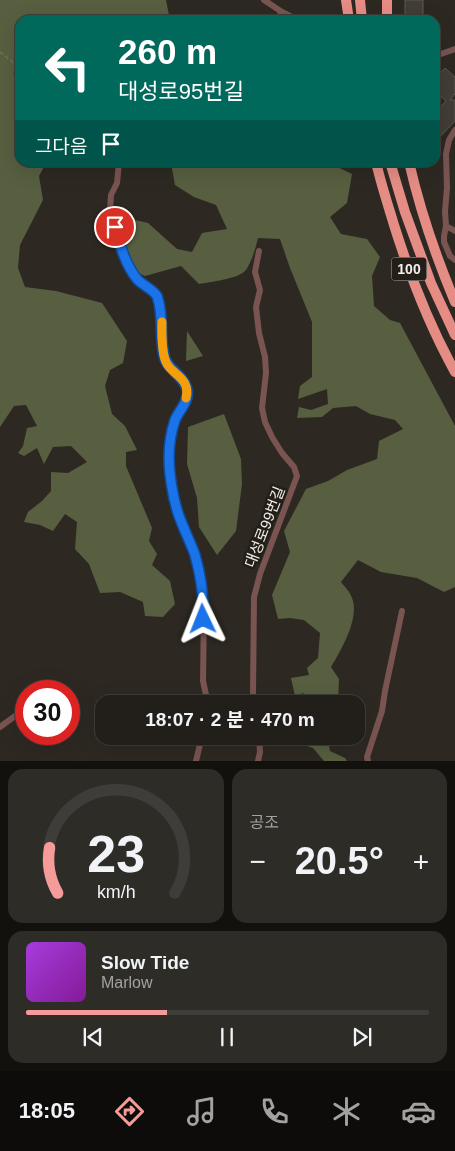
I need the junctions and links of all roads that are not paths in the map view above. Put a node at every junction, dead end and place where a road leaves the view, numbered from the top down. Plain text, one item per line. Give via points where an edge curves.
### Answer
1 (264, 0) edge
2 (346, 0) edge
3 (360, 0) edge
4 (387, 0) edge
5 (282, 12) junction
6 (280, 15) edge
7 (288, 15) edge
8 (348, 15) edge
9 (362, 15) edge
10 (387, 15) edge
11 (455, 49) edge
12 (440, 54) edge
13 (455, 130) edge
14 (119, 167) edge
15 (377, 167) edge
16 (392, 167) edge
17 (410, 167) edge
18 (446, 226) junction
19 (455, 232) edge
20 (259, 251) dead end
21 (455, 260) edge
22 (455, 302) edge
23 (455, 335) edge
24 (455, 372) edge
25 (402, 611) dead end
26 (206, 695) edge
27 (253, 695) edge
28 (15, 716) edge
29 (0, 727) edge
30 (200, 745) edge
31 (260, 745) edge
32 (196, 761) edge
33 (258, 761) edge
34 (368, 761) edge

1 - 5 street
2 - 8 highway
3 - 9 highway
4 - 10 highway
5 - 6 street
5 - 7 street
11 - 12 street
13 - 18 street via 446,154
14 - 26 street via 110,210 120,244 138,280 157,295 166,364 185,382 188,392 170,437 170,477 178,513 195,556 201,582
15 - 24 highway, 100 via 420,299
16 - 23 highway, 100 via 431,283
17 - 22 highway, 100 via 440,267
18 - 19 street
18 - 21 street via 444,242
20 - 27 street, 대성로99번길 via 255,272 260,290 256,308 266,374 262,408 272,437 297,476 254,597
25 - 34 street via 382,711
28 - 29 street
30 - 32 street
31 - 33 street

